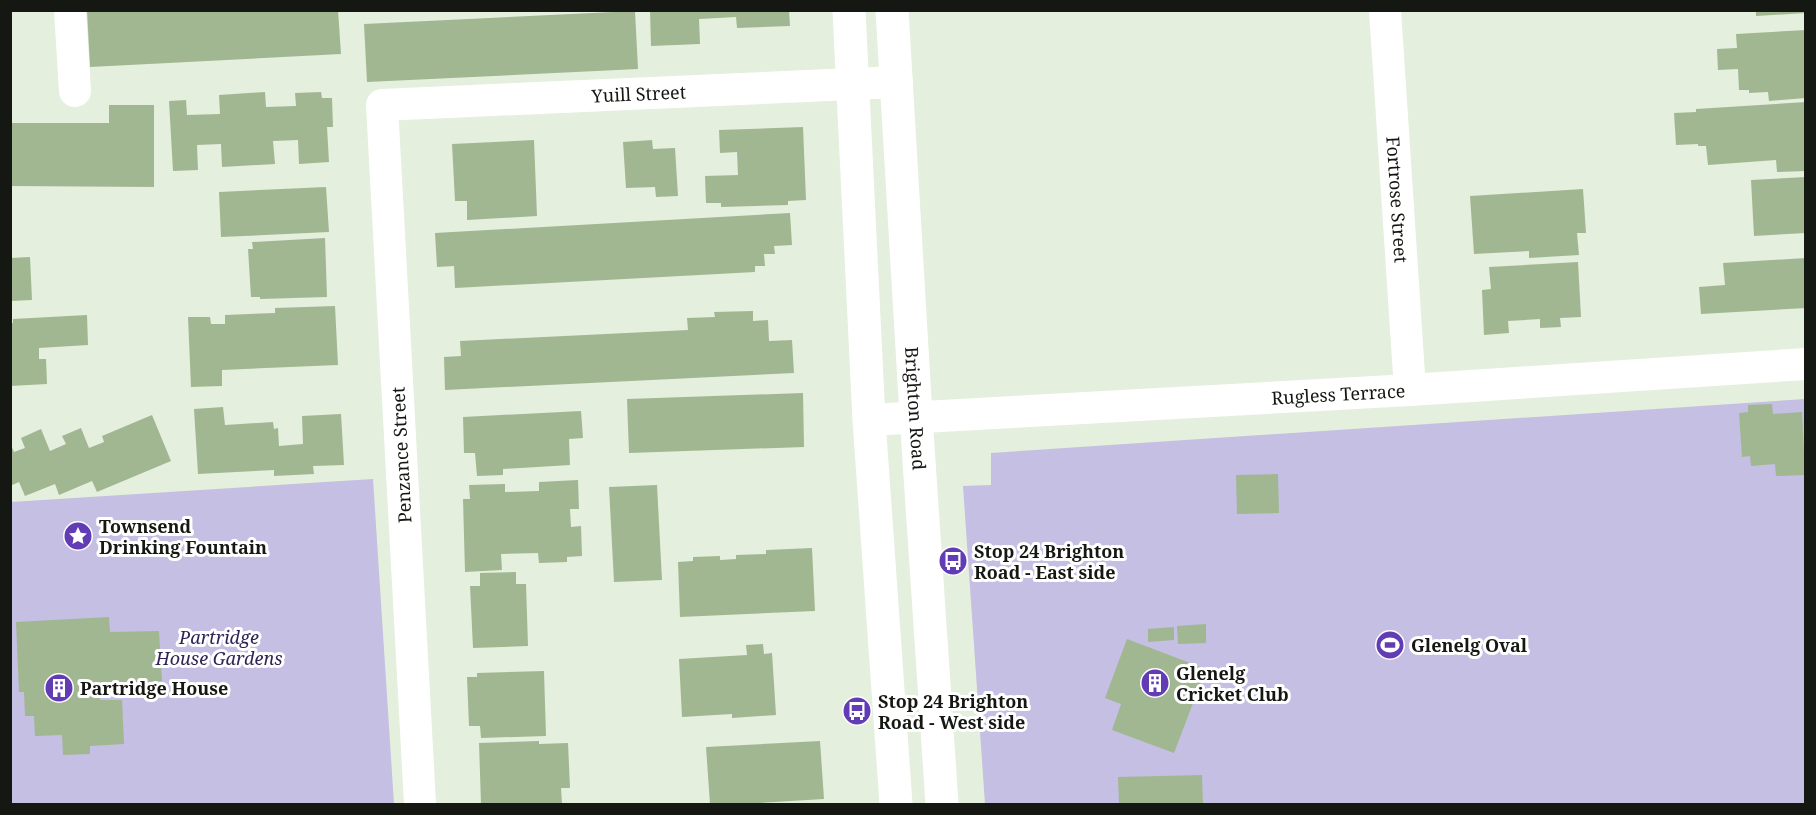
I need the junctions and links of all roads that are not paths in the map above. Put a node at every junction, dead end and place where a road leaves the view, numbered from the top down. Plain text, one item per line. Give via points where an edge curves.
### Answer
1 (70, 10) edge
2 (849, 10) edge
3 (892, 10) edge
4 (1385, 10) edge
5 (897, 82) junction
6 (854, 85) junction
7 (75, 91) dead end
8 (382, 105) joint
9 (1806, 364) edge
10 (1410, 390) junction
11 (916, 416) junction
12 (869, 420) junction
13 (420, 804) edge
14 (896, 804) edge
15 (942, 804) edge

1 - 7 street
2 - 6 main road
3 - 5 main road, Brighton Road
4 - 10 street, Fortrose Street
5 - 6 street, Yuill Street
5 - 11 main road, Brighton Road
6 - 8 street, Yuill Street
6 - 12 main road
8 - 13 street, Penzance Street
9 - 10 street, Rugless Terrace
10 - 11 street, Rugless Terrace
11 - 12 street, Rugless Terrace
11 - 15 main road, Brighton Road
12 - 14 main road

